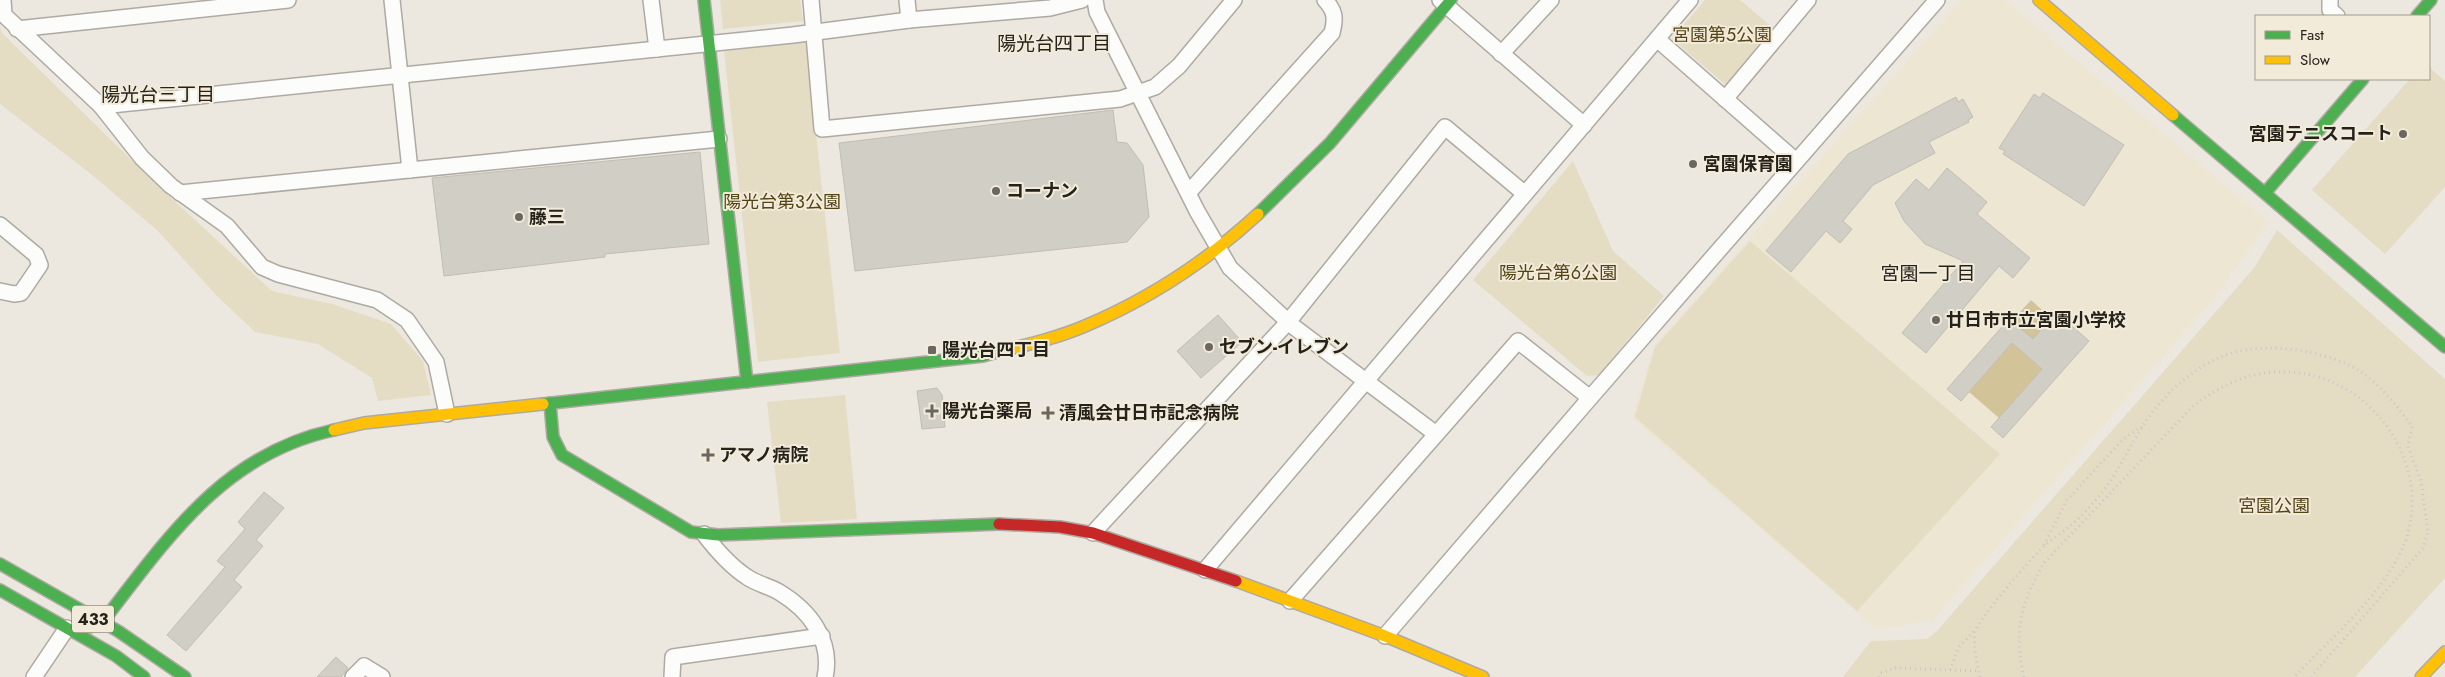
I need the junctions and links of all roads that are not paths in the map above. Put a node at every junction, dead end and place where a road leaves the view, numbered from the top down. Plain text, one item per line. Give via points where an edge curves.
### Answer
1 (3, 0) edge
2 (288, 0) edge
3 (392, 0) edge
4 (651, 0) edge
5 (704, 0) edge
6 (811, 0) edge
7 (907, 0) edge
8 (1082, 0) edge
9 (1095, 0) edge
10 (1234, 0) edge
11 (1325, 0) edge
12 (1551, 0) edge
13 (1690, 0) edge
14 (1808, 0) edge
15 (2039, 0) edge
16 (2330, 0) edge
17 (2431, 0) edge
18 (1446, 2) edge
19 (1928, 3) edge
20 (1002, 6) edge
21 (2336, 15) edge
22 (2418, 15) edge
23 (909, 20) junction
24 (17, 29) junction
25 (814, 32) junction
26 (1657, 38) junction
27 (708, 43) junction
28 (657, 49) junction
29 (1501, 54) junction
30 (400, 75) junction
31 (2362, 80) edge
32 (1138, 93) junction
33 (1725, 99) junction
34 (101, 106) junction
35 (1584, 125) junction
36 (719, 139) junction
37 (1796, 161) junction
38 (410, 170) junction
39 (1189, 192) junction
40 (180, 193) junction
41 (2265, 193) junction
42 (1525, 194) junction
43 (0, 225) edge
44 (1219, 250) junction
45 (0, 291) edge
46 (1288, 322) junction
47 (2445, 348) edge
48 (1366, 381) junction
49 (747, 382) junction
50 (1590, 398) junction
51 (550, 403) junction
52 (447, 414) junction
53 (1436, 434) junction
54 (1093, 533) junction
55 (704, 534) junction
56 (0, 564) edge
57 (1205, 570) junction
58 (0, 590) edge
59 (1290, 601) junction
60 (115, 606) junction
61 (100, 622) junction
62 (67, 628) junction
63 (120, 635) junction
64 (822, 636) junction
65 (1385, 636) junction
66 (2445, 652) edge
67 (34, 677) edge
68 (144, 677) edge
69 (185, 677) edge
70 (354, 677) edge
71 (382, 677) edge
72 (672, 677) edge
73 (825, 677) edge
74 (1483, 677) edge
75 (2422, 677) edge

1 - 24 street via 4,15
2 - 24 street
3 - 30 street
4 - 28 street
5 - 27 main road
6 - 25 street
7 - 23 street
8 - 20 street via 1050,8
9 - 32 street via 1097,12
10 - 32 street via 1179,66 1155,87
11 - 39 street via 1334,10 1332,33
12 - 29 street
13 - 26 street
14 - 33 street
15 - 41 main road
16 - 21 street via 2330,10
17 - 22 main road
18 - 29 street
18 - 44 main road via 1286,191
19 - 37 street
20 - 23 street
23 - 25 street
24 - 34 street
25 - 27 street
25 - 32 street via 822,129 1120,99
26 - 33 street
26 - 35 street
27 - 28 street
27 - 36 main road
28 - 30 street
29 - 35 street
30 - 34 street
30 - 38 street
31 - 41 main road
32 - 39 street
33 - 37 street
34 - 40 street via 142,158
35 - 42 street
36 - 38 street
36 - 49 main road
37 - 50 street
38 - 40 street
39 - 44 street
40 - 52 street via 227,226 262,267 377,300 400,315 418,334 436,362
41 - 47 main road
42 - 46 street via 1446,128
42 - 48 street
43 - 45 street via 36,255 40,265 21,292
44 - 46 street via 1230,268
44 - 49 main road via 1148,296 1085,326 1042,340 984,356
46 - 48 street
46 - 54 street
48 - 53 street
48 - 57 street
49 - 51 main road
50 - 53 street via 1518,341
50 - 65 street
51 - 52 main road
51 - 55 main road via 554,441 562,455 691,532
52 - 60 main road via 340,426 293,440 250,462 217,485 194,508
53 - 59 street
54 - 55 main road via 1060,527 1000,524
54 - 57 main road
55 - 64 street via 726,561 749,579 777,591 803,608
56 - 61 main road, 433
57 - 59 main road
58 - 62 main road, 433
59 - 65 main road
60 - 61 main road
60 - 63 main road via 111,616 113,627
61 - 62 main road via 85,628
61 - 63 main road, 433
62 - 67 street
62 - 68 main road, 433 via 116,656
63 - 69 main road, 433
64 - 72 street via 673,657
64 - 73 street via 827,669
65 - 74 main road
66 - 75 main road
70 - 71 street via 364,666

